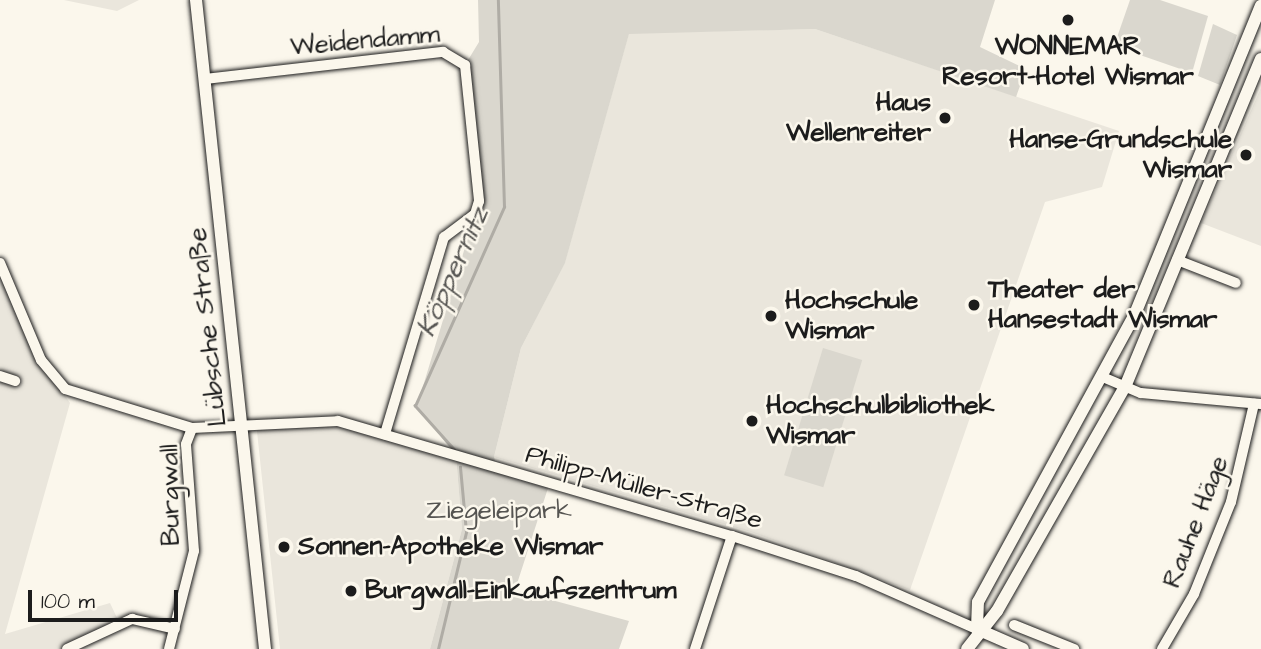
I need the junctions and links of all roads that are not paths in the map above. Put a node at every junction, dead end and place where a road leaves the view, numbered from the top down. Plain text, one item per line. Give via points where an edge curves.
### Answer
1 (196, 0) edge
2 (1261, 6) edge
3 (1261, 59) edge
4 (205, 79) junction
5 (1177, 260) junction
6 (0, 263) edge
7 (1236, 283) dead end
8 (0, 376) edge
9 (1105, 378) junction
10 (15, 382) dead end
11 (1125, 387) junction
12 (1258, 404) edge
13 (241, 424) junction
14 (192, 428) junction
15 (385, 434) junction
16 (732, 536) junction
17 (1014, 625) dead end
18 (175, 629) junction
19 (977, 629) junction
20 (67, 649) edge
21 (169, 649) edge
22 (265, 649) edge
23 (695, 649) edge
24 (967, 649) edge
25 (1023, 649) edge
26 (1074, 649) edge
27 (1162, 649) edge

1 - 4 street, Lübsche Straße
2 - 9 street
3 - 5 street
4 - 13 street, Lübsche Straße
4 - 15 street, Weidendamm via 443,52 465,65 479,201 475,214 444,237
5 - 7 street
5 - 11 street
6 - 14 street via 41,360 58,383
8 - 10 street
9 - 11 street
9 - 19 street via 978,602
11 - 12 street
11 - 19 street via 997,611
12 - 27 street, Rauhe Häge via 1231,502 1194,594
13 - 14 street, Burgwall
13 - 15 street, Philipp-Müller-Straße via 338,421
13 - 22 street, Lübsche Straße
14 - 18 street, Burgwall via 187,444 194,551
15 - 16 street, Philipp-Müller-Straße
16 - 19 street, Philipp-Müller-Straße via 856,576
16 - 23 street
17 - 26 street
18 - 20 street via 132,619
18 - 21 street, Burgwall
19 - 24 street
19 - 25 street, Philipp-Müller-Straße

